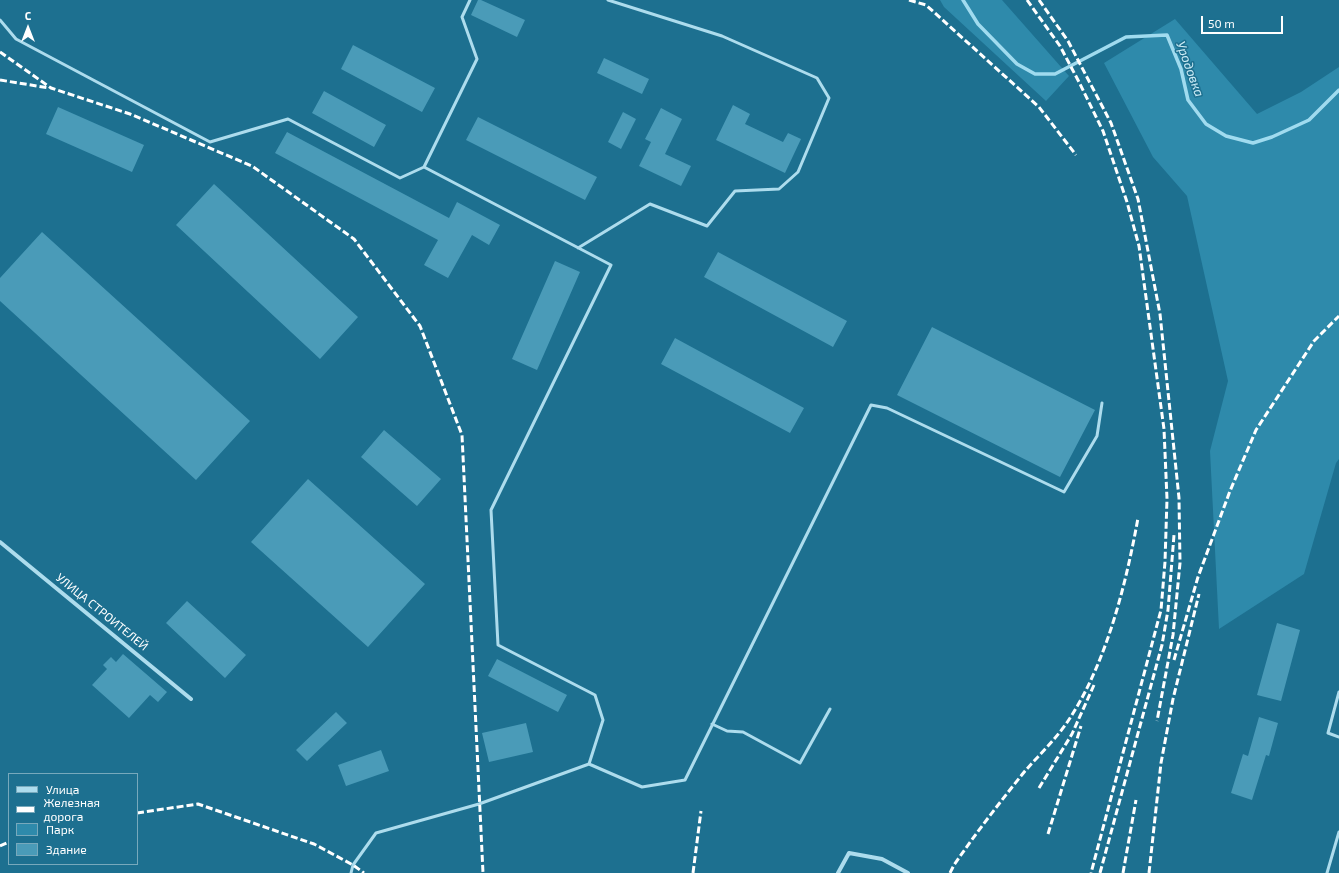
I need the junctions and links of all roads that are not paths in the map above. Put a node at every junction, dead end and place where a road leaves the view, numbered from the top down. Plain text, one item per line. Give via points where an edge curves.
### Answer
1 (470, 0) edge
2 (608, 0) edge
3 (0, 20) edge
4 (424, 167) junction
5 (578, 248) junction
6 (1102, 403) dead end
7 (0, 542) edge
8 (1339, 692) edge
9 (191, 699) dead end
10 (830, 710) dead end
11 (712, 724) junction
12 (1339, 737) edge
13 (589, 764) junction
14 (1339, 832) edge
15 (351, 873) edge
16 (838, 873) edge
17 (908, 873) edge
18 (1327, 873) edge

1 - 4 lane via 462,17 477,59
2 - 5 lane via 722,36 817,78 829,98 798,172 779,189 735,191 707,226 650,204
3 - 4 lane via 16,39 210,142 288,119 400,178
4 - 5 lane
5 - 13 lane via 610,265 491,510 498,645 596,695 603,720
6 - 11 lane via 1097,436 1064,492 887,408 871,405
7 - 9 street, УЛИЦА СТРОИТЕЛЕЙ
8 - 12 lane via 1328,733
10 - 11 lane via 800,763 743,732 727,731
11 - 13 lane via 685,780 642,787
13 - 15 lane via 479,804 376,833 353,865
14 - 18 lane
16 - 17 street via 849,853 882,859

